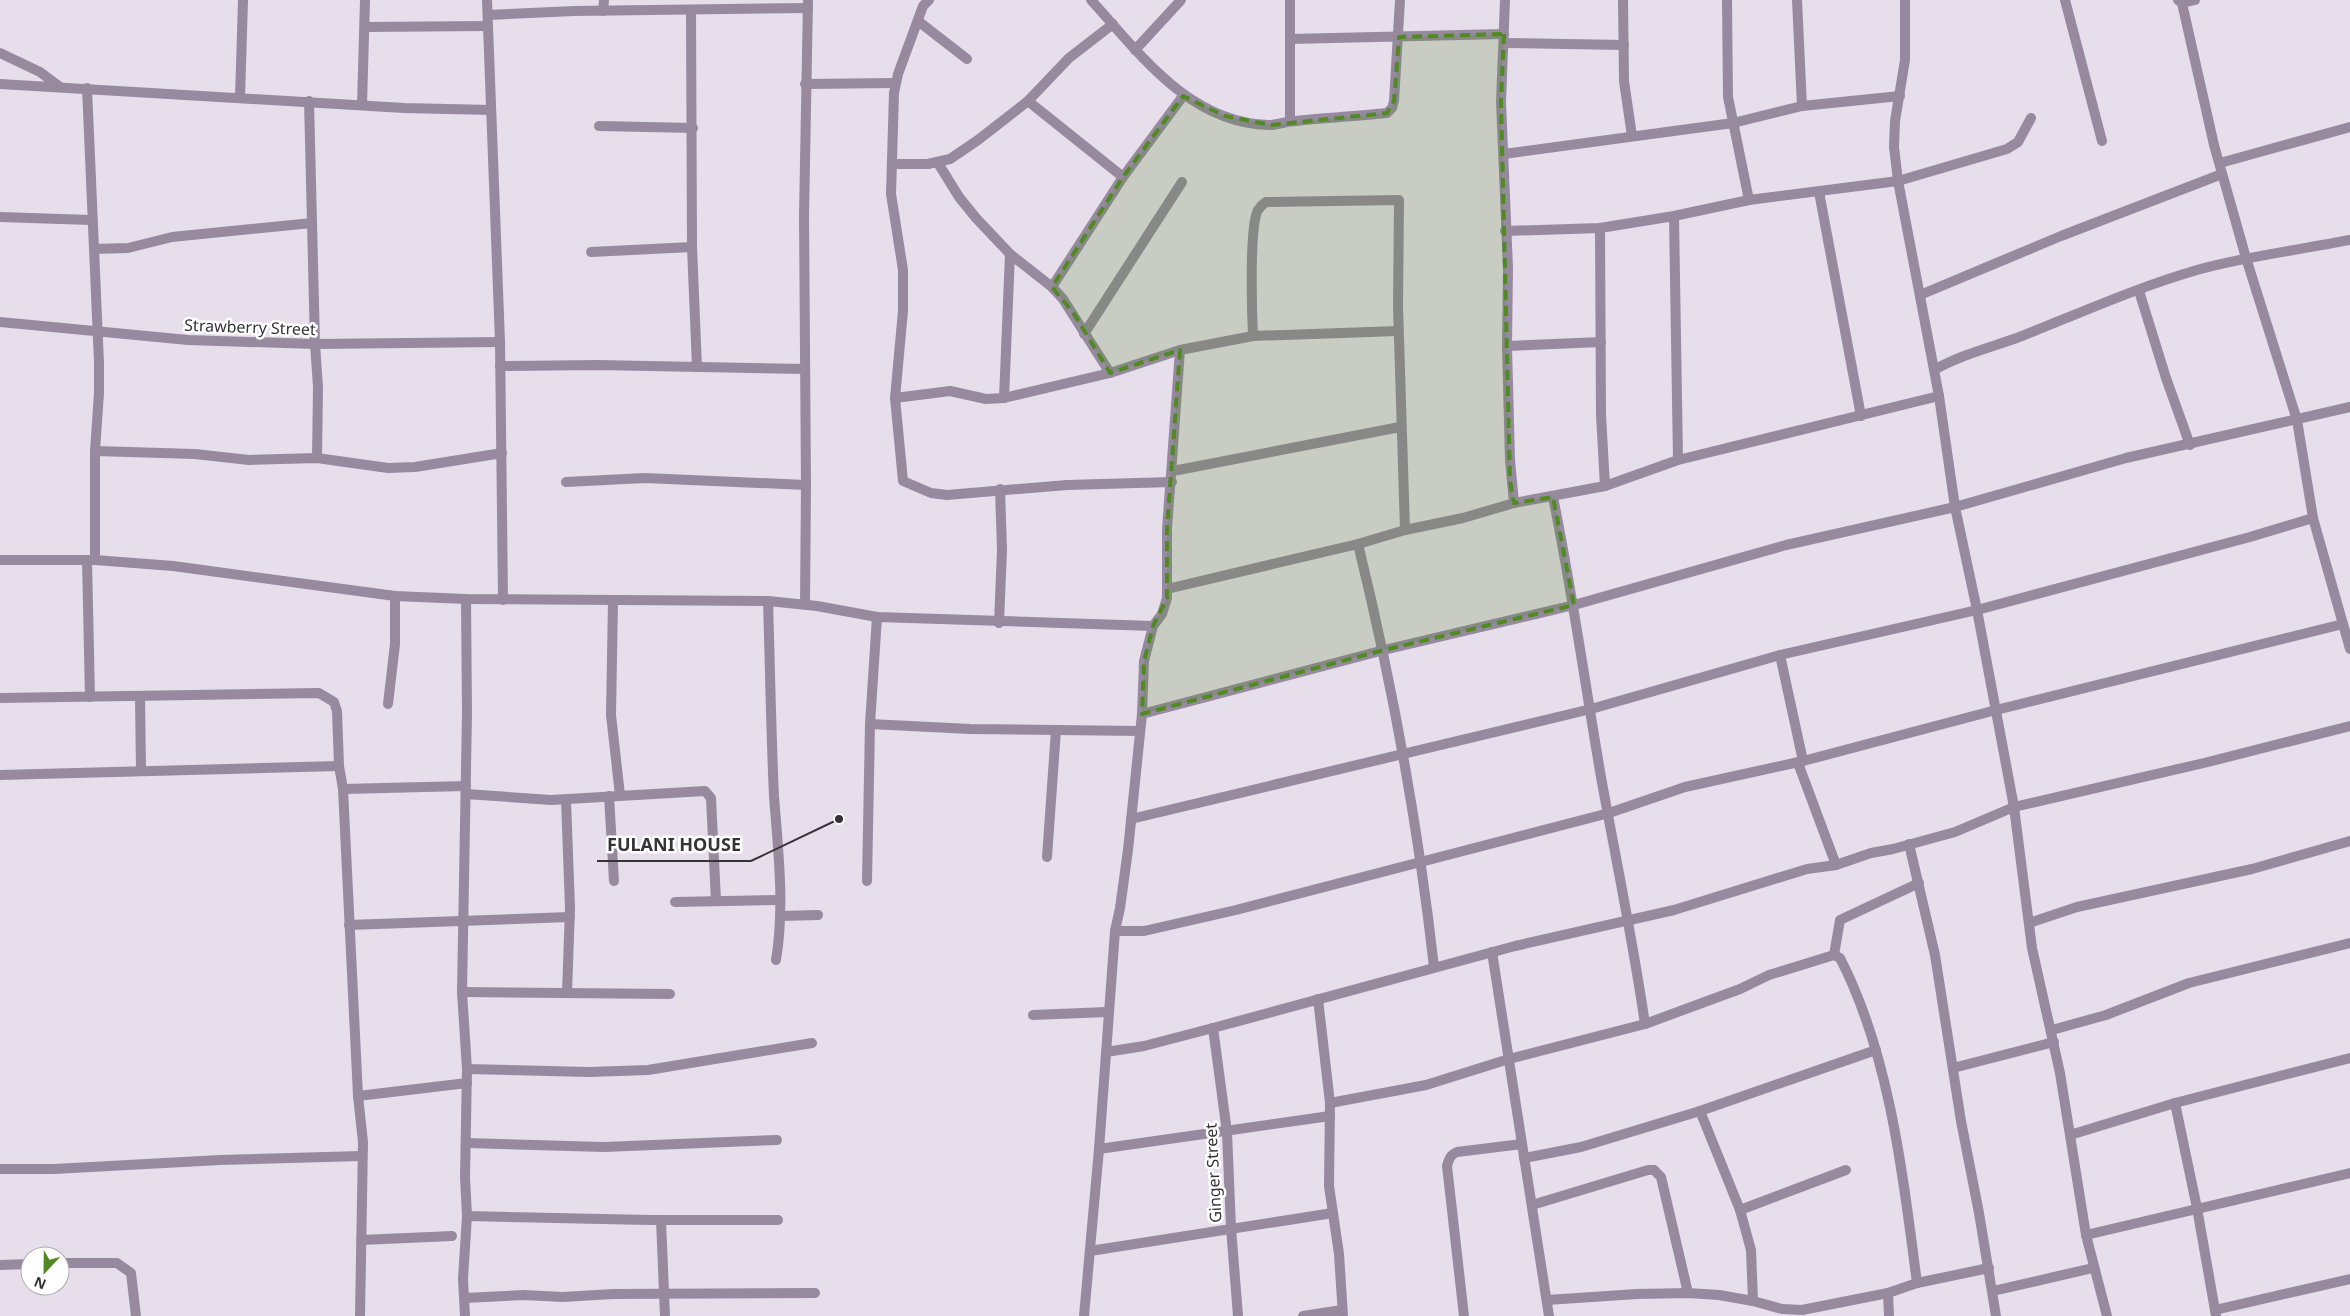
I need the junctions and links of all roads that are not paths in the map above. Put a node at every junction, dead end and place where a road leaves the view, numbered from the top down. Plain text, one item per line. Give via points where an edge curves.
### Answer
1 (243, 0) edge
2 (365, 0) edge
3 (487, 0) edge
4 (604, 0) edge
5 (1091, 0) edge
6 (1181, 0) edge
7 (1290, 0) edge
8 (1400, 0) edge
9 (1505, 0) edge
10 (1623, 0) edge
11 (1727, 0) edge
12 (1797, 0) edge
13 (1905, 0) edge
14 (2065, 0) edge
15 (2195, 0) edge
16 (924, 2) edge
17 (2180, 2) edge
18 (808, 4) edge
19 (691, 10) junction
20 (603, 11) junction
21 (488, 15) junction
22 (918, 21) junction
23 (1113, 24) junction
24 (365, 26) junction
25 (488, 26) junction
26 (1398, 37) junction
27 (1504, 38) junction
28 (1290, 39) junction
29 (1624, 45) junction
30 (1136, 50) junction
31 (0, 53) edge
32 (967, 59) dead end
33 (895, 83) junction
34 (0, 84) edge
35 (805, 84) junction
36 (60, 87) junction
37 (87, 88) junction
38 (1184, 96) junction
39 (1900, 96) junction
40 (240, 98) junction
41 (1028, 100) junction
42 (310, 102) junction
43 (362, 105) junction
44 (1802, 106) junction
45 (491, 110) junction
46 (2031, 118) dead end
47 (1290, 121) junction
48 (1733, 123) junction
49 (599, 126) dead end
50 (2350, 127) edge
51 (693, 128) junction
52 (1632, 136) junction
53 (2102, 141) dead end
54 (1504, 154) junction
55 (938, 163) junction
56 (2220, 163) junction
57 (892, 164) junction
58 (2222, 174) junction
59 (1123, 177) junction
60 (1898, 181) junction
61 (1182, 182) dead end
62 (1819, 192) junction
63 (1749, 200) junction
64 (1674, 216) junction
65 (0, 217) edge
66 (91, 220) junction
67 (312, 223) junction
68 (1600, 228) junction
69 (1505, 231) junction
70 (2350, 240) edge
71 (692, 247) junction
72 (94, 249) junction
73 (591, 252) dead end
74 (1010, 254) junction
75 (2246, 258) junction
76 (1052, 287) junction
77 (2139, 291) junction
78 (1920, 295) junction
79 (0, 322) edge
80 (96, 331) junction
81 (1398, 331) junction
82 (1084, 334) junction
83 (1253, 336) junction
84 (500, 342) junction
85 (1601, 342) junction
86 (315, 344) junction
87 (1507, 346) junction
88 (1180, 350) junction
89 (500, 366) junction
90 (697, 367) junction
91 (805, 369) junction
92 (1934, 370) junction
93 (1110, 373) junction
94 (1939, 396) junction
95 (895, 398) junction
96 (1004, 398) junction
97 (2350, 407) edge
98 (1861, 416) junction
99 (2297, 420) junction
100 (1400, 428) junction
101 (2190, 445) junction
102 (95, 451) junction
103 (502, 453) junction
104 (317, 458) junction
105 (1678, 460) junction
106 (1173, 471) junction
107 (566, 482) dead end
108 (1172, 482) junction
109 (806, 485) junction
110 (1605, 486) junction
111 (1000, 489) junction
112 (1553, 496) junction
113 (1514, 502) junction
114 (1955, 507) junction
115 (2313, 518) junction
116 (1405, 530) junction
117 (1358, 544) junction
118 (0, 560) edge
119 (91, 560) junction
120 (1166, 589) junction
121 (395, 596) junction
122 (466, 600) junction
123 (503, 600) junction
124 (613, 600) junction
125 (768, 601) junction
126 (805, 604) junction
127 (1574, 605) junction
128 (1977, 610) junction
129 (877, 617) junction
130 (999, 623) junction
131 (2343, 624) junction
132 (1153, 626) junction
133 (2350, 649) edge
134 (1384, 650) junction
135 (1780, 655) junction
136 (90, 697) junction
137 (140, 697) junction
138 (0, 698) edge
139 (388, 704) dead end
140 (1591, 709) junction
141 (1996, 710) junction
142 (1142, 714) junction
143 (870, 724) junction
144 (2350, 726) edge
145 (1056, 730) junction
146 (1140, 731) junction
147 (1402, 755) junction
148 (1800, 762) junction
149 (339, 766) junction
150 (141, 771) junction
151 (0, 775) edge
152 (343, 789) junction
153 (466, 790) junction
154 (620, 795) junction
155 (609, 796) junction
156 (566, 800) junction
157 (2014, 807) junction
158 (1609, 813) junction
159 (1130, 819) junction
160 (2350, 841) edge
161 (1909, 844) junction
162 (1047, 857) dead end
163 (1420, 862) junction
164 (1836, 865) junction
165 (614, 881) dead end
166 (866, 881) dead end
167 (1919, 883) junction
168 (780, 900) junction
169 (716, 901) junction
170 (675, 902) dead end
171 (818, 914) dead end
172 (780, 916) junction
173 (570, 917) junction
174 (464, 921) junction
175 (1629, 921) junction
176 (2029, 923) junction
177 (349, 925) junction
178 (1115, 930) junction
179 (2350, 943) edge
180 (1492, 952) junction
181 (1834, 955) junction
182 (776, 960) dead end
183 (1434, 967) junction
184 (462, 992) junction
185 (567, 993) junction
186 (670, 994) dead end
187 (1318, 999) junction
188 (1107, 1012) junction
189 (1033, 1015) dead end
190 (1646, 1024) junction
191 (1213, 1028) junction
192 (2052, 1030) junction
193 (2054, 1042) junction
194 (812, 1043) dead end
195 (1876, 1050) junction
196 (1106, 1052) junction
197 (2350, 1058) edge
198 (1509, 1059) junction
199 (1952, 1068) junction
200 (467, 1069) junction
201 (467, 1083) junction
202 (358, 1096) junction
203 (1330, 1103) junction
204 (2175, 1103) junction
205 (1700, 1112) junction
206 (1330, 1116) junction
207 (1227, 1132) junction
208 (2070, 1134) junction
209 (777, 1140) dead end
210 (466, 1143) junction
211 (1522, 1144) junction
212 (1099, 1150) junction
213 (362, 1156) junction
214 (1524, 1158) junction
215 (0, 1169) edge
216 (1846, 1170) dead end
217 (2350, 1173) edge
218 (1532, 1205) junction
219 (2197, 1208) junction
220 (1740, 1210) junction
221 (1333, 1213) junction
222 (467, 1216) junction
223 (661, 1220) junction
224 (778, 1220) dead end
225 (1231, 1228) junction
226 (2086, 1235) junction
227 (452, 1236) dead end
228 (361, 1240) junction
229 (1090, 1251) junction
230 (70, 1263) edge
231 (20, 1264) edge
232 (0, 1265) edge
233 (1989, 1268) junction
234 (2093, 1268) junction
235 (2350, 1279) edge
236 (1917, 1283) junction
237 (1993, 1291) junction
238 (815, 1293) dead end
239 (1688, 1293) junction
240 (1888, 1293) junction
241 (665, 1294) junction
242 (465, 1298) junction
243 (1547, 1300) junction
244 (1753, 1301) junction
245 (1343, 1313) edge
246 (1782, 1313) edge
247 (2215, 1313) edge
248 (136, 1316) edge
249 (360, 1316) edge
250 (465, 1316) edge
251 (665, 1316) edge
252 (1084, 1316) edge
253 (1238, 1316) edge
254 (1303, 1316) edge
255 (1464, 1316) edge
256 (1549, 1316) edge
257 (1889, 1316) edge
258 (1996, 1316) edge
259 (2107, 1316) edge

1 - 40 street
2 - 24 street
3 - 21 street
4 - 20 street
5 - 23 street
6 - 30 street
7 - 28 street
8 - 26 street
9 - 27 street
10 - 29 street
11 - 48 street via 1728,91
12 - 44 street
13 - 39 street via 1905,60
14 - 53 street
15 - 17 street
16 - 22 street
17 - 56 street
18 - 19 street
18 - 35 street
19 - 20 street
19 - 51 street
20 - 21 street
21 - 25 street
22 - 32 street
22 - 33 street
23 - 30 street
23 - 41 street via 1081,47
24 - 25 street
24 - 43 street
25 - 45 street
26 - 27 street
26 - 28 street
26 - 47 street via 1394,101 1387,113
27 - 29 street
27 - 54 street via 1501,102
28 - 47 street
29 - 52 street via 1624,81
30 - 38 street
31 - 36 street via 40,72
33 - 35 street
33 - 57 street
34 - 36 street
35 - 91 street
36 - 37 street
37 - 40 street
37 - 66 street
38 - 47 street via 1225,116 1248,122 1271,125
38 - 59 street
39 - 44 street
39 - 60 street via 1894,147
40 - 42 street
41 - 55 street via 978,140 950,159
41 - 59 street
42 - 43 street
42 - 67 street
43 - 45 street
44 - 48 street
45 - 84 street
46 - 60 street via 2018,142 2007,149
48 - 52 street
48 - 63 street
49 - 51 street
50 - 56 street
51 - 71 street
52 - 54 street
54 - 69 street
55 - 57 street
55 - 74 street via 959,197
56 - 58 street
57 - 95 street via 890,194 903,270 903,311
58 - 75 street
58 - 78 street
59 - 76 street
60 - 62 street
60 - 78 street
61 - 82 street
62 - 63 street
62 - 98 street
63 - 64 street
64 - 68 street
64 - 105 street
65 - 66 street
66 - 72 street
67 - 72 street via 172,237 128,248
67 - 86 street
68 - 69 street
68 - 85 street
69 - 87 street
70 - 75 street
71 - 73 street
71 - 90 street
72 - 80 street
74 - 76 street
74 - 96 street
75 - 77 street via 2195,271
75 - 99 street
76 - 82 street via 1074,314
77 - 92 street via 1957,357
77 - 101 street
78 - 92 street
79 - 80 street, Strawberry Street
80 - 86 street, Strawberry Street via 149,338
80 - 102 street via 99,392
81 - 83 street
81 - 83 street via 1399,200 1266,202 1258,210 1255,220 1251,304
81 - 100 street
82 - 93 street
83 - 88 street
84 - 86 street, Strawberry Street
84 - 89 street
85 - 87 street
85 - 110 street
86 - 104 street
87 - 113 street via 1510,480
88 - 93 street
88 - 106 street
89 - 90 street
89 - 103 street
90 - 91 street
91 - 109 street
92 - 94 street
93 - 96 street
94 - 98 street
94 - 114 street
95 - 96 street via 950,391 986,399
95 - 111 street via 903,482 940,495
97 - 99 street
98 - 105 street
99 - 101 street
99 - 115 street
100 - 106 street
100 - 116 street
101 - 114 street via 2126,458
102 - 104 street via 249,460
102 - 119 street
103 - 104 street via 415,467 361,465
103 - 123 street
105 - 110 street
106 - 108 street
107 - 109 street via 644,478
108 - 111 street
108 - 120 street
109 - 126 street
110 - 112 street
111 - 130 street
112 - 113 street
112 - 127 street
113 - 116 street via 1463,518
114 - 127 street via 1786,545
114 - 128 street
115 - 128 street
115 - 131 street
116 - 117 street
117 - 120 street
117 - 134 street
118 - 119 street
119 - 121 street via 173,566
119 - 136 street
120 - 132 street via 1165,605
121 - 122 street
121 - 139 street via 395,644
122 - 123 street
122 - 153 street
123 - 124 street
124 - 125 street
124 - 154 street via 612,715
125 - 126 street
125 - 168 street via 770,721
126 - 129 street
127 - 134 street
127 - 140 street
128 - 135 street
128 - 141 street
129 - 130 street
129 - 143 street
130 - 132 street
131 - 133 street
131 - 141 street
132 - 142 street via 1144,661
134 - 142 street
134 - 147 street
135 - 140 street
135 - 148 street
136 - 137 street
136 - 138 street
137 - 149 street via 320,693 334,702 337,711
137 - 150 street
140 - 147 street
140 - 158 street
141 - 148 street
141 - 157 street
142 - 146 street
143 - 145 street
143 - 166 street
144 - 157 street
145 - 146 street
145 - 162 street
146 - 159 street
147 - 159 street
147 - 163 street
148 - 158 street via 1685,787
148 - 164 street
149 - 150 street
149 - 152 street
150 - 151 street
152 - 153 street
152 - 177 street
153 - 156 street
153 - 174 street
154 - 155 street
154 - 169 street via 709,793
155 - 156 street
155 - 165 street
156 - 173 street
157 - 161 street via 1955,832
157 - 176 street
158 - 163 street
158 - 175 street
159 - 178 street
160 - 176 street via 2252,869 2077,907
161 - 164 street
161 - 167 street
163 - 178 street via 1177,924 1144,931
163 - 183 street
164 - 175 street via 1807,869
167 - 181 street via 1840,920
167 - 199 street via 1935,955
168 - 169 street
168 - 172 street
169 - 170 street
171 - 172 street
172 - 182 street
173 - 174 street
173 - 185 street
174 - 177 street
174 - 184 street
175 - 180 street
175 - 190 street
176 - 192 street via 2039,982
177 - 202 street
178 - 188 street
179 - 192 street via 2189,983 2106,1015
180 - 183 street
180 - 198 street
181 - 190 street via 1768,975 1740,989
181 - 195 street via 1840,958 1846,970
183 - 187 street
184 - 185 street
184 - 200 street
185 - 186 street
187 - 191 street
187 - 203 street
188 - 189 street
188 - 196 street
190 - 198 street
191 - 196 street
191 - 207 street, Ginger Street
192 - 193 street
193 - 199 street
193 - 208 street
194 - 200 street via 648,1070
195 - 205 street
195 - 236 street via 1887,1091
196 - 212 street
197 - 204 street
198 - 203 street via 1426,1085
198 - 211 street
199 - 233 street
200 - 201 street
201 - 202 street
201 - 210 street
202 - 213 street
203 - 206 street
204 - 208 street
204 - 219 street
205 - 214 street via 1581,1147
205 - 220 street
206 - 207 street
206 - 221 street via 1329,1186
207 - 212 street
207 - 225 street, Ginger Street
208 - 226 street
209 - 210 street via 604,1147
210 - 222 street
211 - 214 street
211 - 255 street via 1457,1152 1448,1159
212 - 229 street
213 - 215 street
213 - 228 street
214 - 218 street
216 - 220 street
217 - 219 street
218 - 239 street via 1654,1170 1661,1177
218 - 243 street
219 - 226 street
219 - 247 street
220 - 244 street via 1751,1250
221 - 225 street
221 - 245 street
222 - 223 street
222 - 242 street
223 - 224 street
223 - 241 street
225 - 229 street
225 - 253 street, Ginger Street
226 - 234 street
227 - 228 street
228 - 249 street
229 - 252 street
230 - 248 street via 117,1263 132,1274
231 - 232 street
233 - 236 street
233 - 237 street
234 - 237 street
234 - 259 street
235 - 247 street
236 - 240 street
237 - 258 street
238 - 241 street
239 - 243 street
239 - 244 street via 1719,1294
240 - 246 street
240 - 257 street
241 - 242 street
241 - 251 street
242 - 250 street
243 - 256 street
244 - 246 street
245 - 254 street

